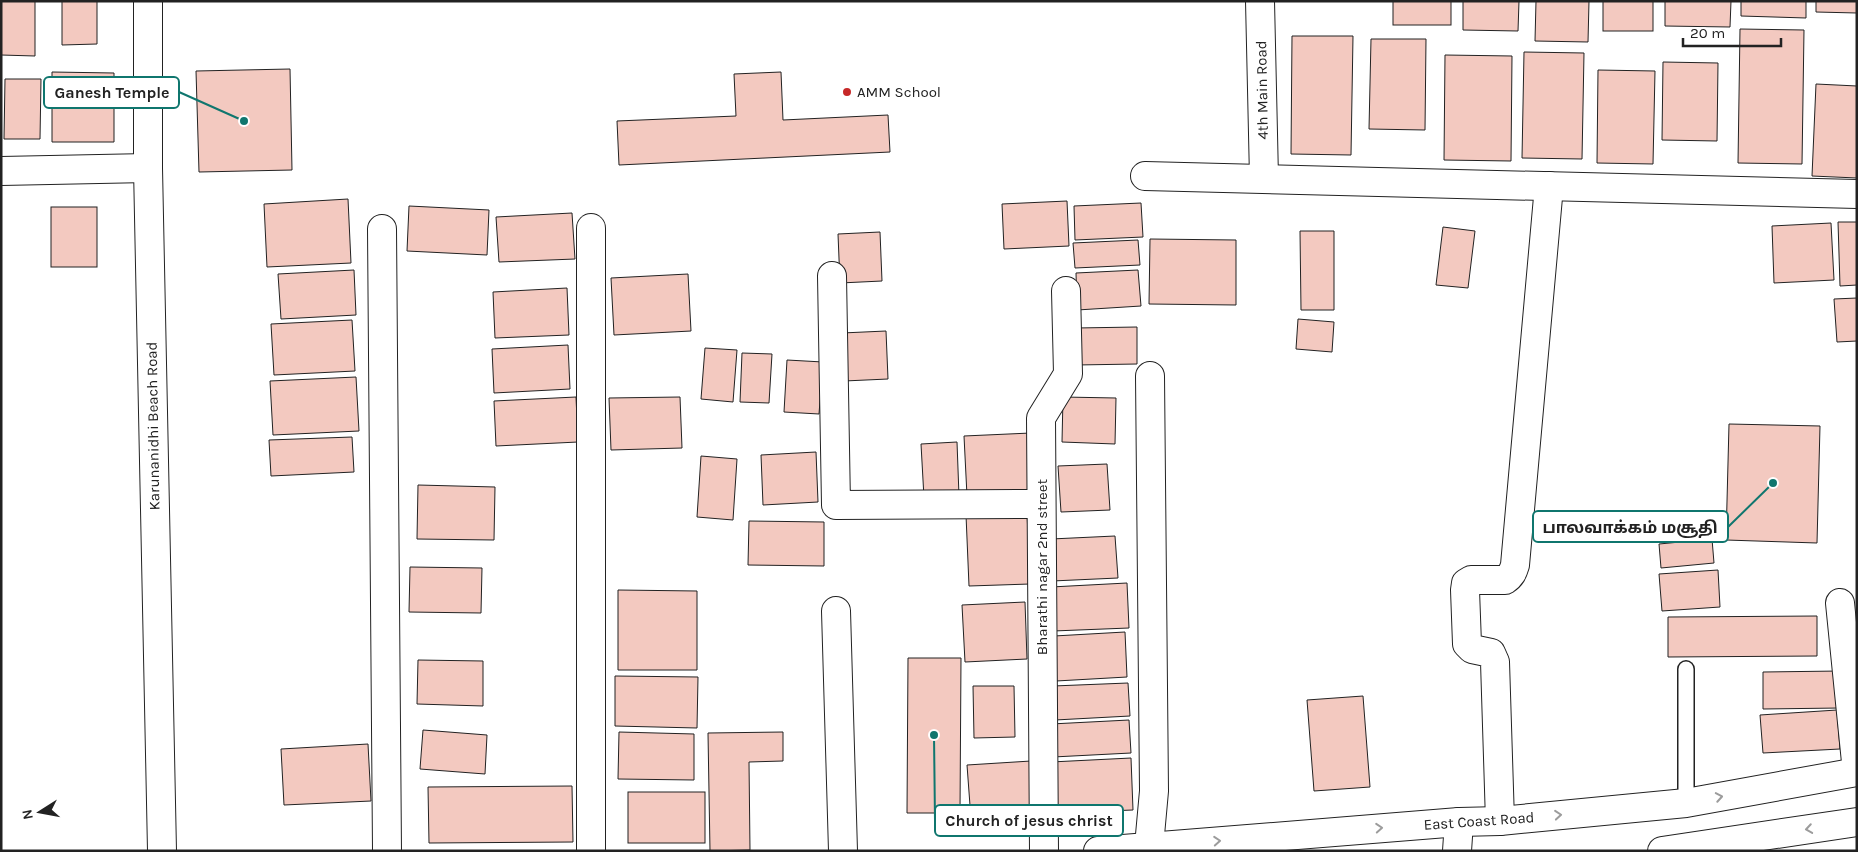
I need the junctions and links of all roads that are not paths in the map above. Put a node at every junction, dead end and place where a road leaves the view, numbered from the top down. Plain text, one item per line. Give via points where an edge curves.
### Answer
1 (148, 1) edge
2 (1260, 1) edge
3 (148, 168) junction
4 (1, 170) edge
5 (1145, 176) dead end
6 (1264, 178) junction
7 (1549, 186) junction
8 (1857, 194) edge
9 (591, 228) dead end
10 (382, 229) dead end
11 (832, 276) dead end
12 (1066, 291) dead end
13 (1150, 376) dead end
14 (1041, 504) junction
15 (1840, 603) dead end
16 (836, 611) dead end
17 (1686, 669) dead end
18 (1857, 772) edge
19 (1686, 803) junction
20 (1500, 821) junction
21 (1459, 822) junction
22 (1857, 822) edge
23 (1149, 846) junction
24 (162, 851) edge
25 (387, 851) edge
26 (591, 851) edge
27 (843, 851) edge
28 (1044, 851) edge
29 (1098, 851) edge
30 (1457, 851) edge
31 (1662, 851) edge

1 - 3 street, Karunanidhi Beach Road
2 - 6 street, 4th Main Road
3 - 4 street
3 - 24 street, Karunanidhi Beach Road
5 - 6 street
6 - 7 street
7 - 8 street
7 - 20 street via 1514,565 1505,580 1471,580 1466,583 1465,590 1467,644 1491,653 1496,662
9 - 26 street
10 - 25 street
11 - 14 street via 836,505
12 - 14 street, Bharathi nagar 2nd street via 1068,374 1041,418
13 - 23 street via 1154,792
14 - 28 street, Bharathi nagar 2nd street
15 - 18 street
16 - 27 street
17 - 19 lane
19 -> 18 street, East Coast Road
20 -> 19 street, East Coast Road
20 - 21 street, East Coast Road
23 -> 21 street, East Coast Road
21 - 30 street
22 -> 31 street
23 - 29 street, East Coast Road

